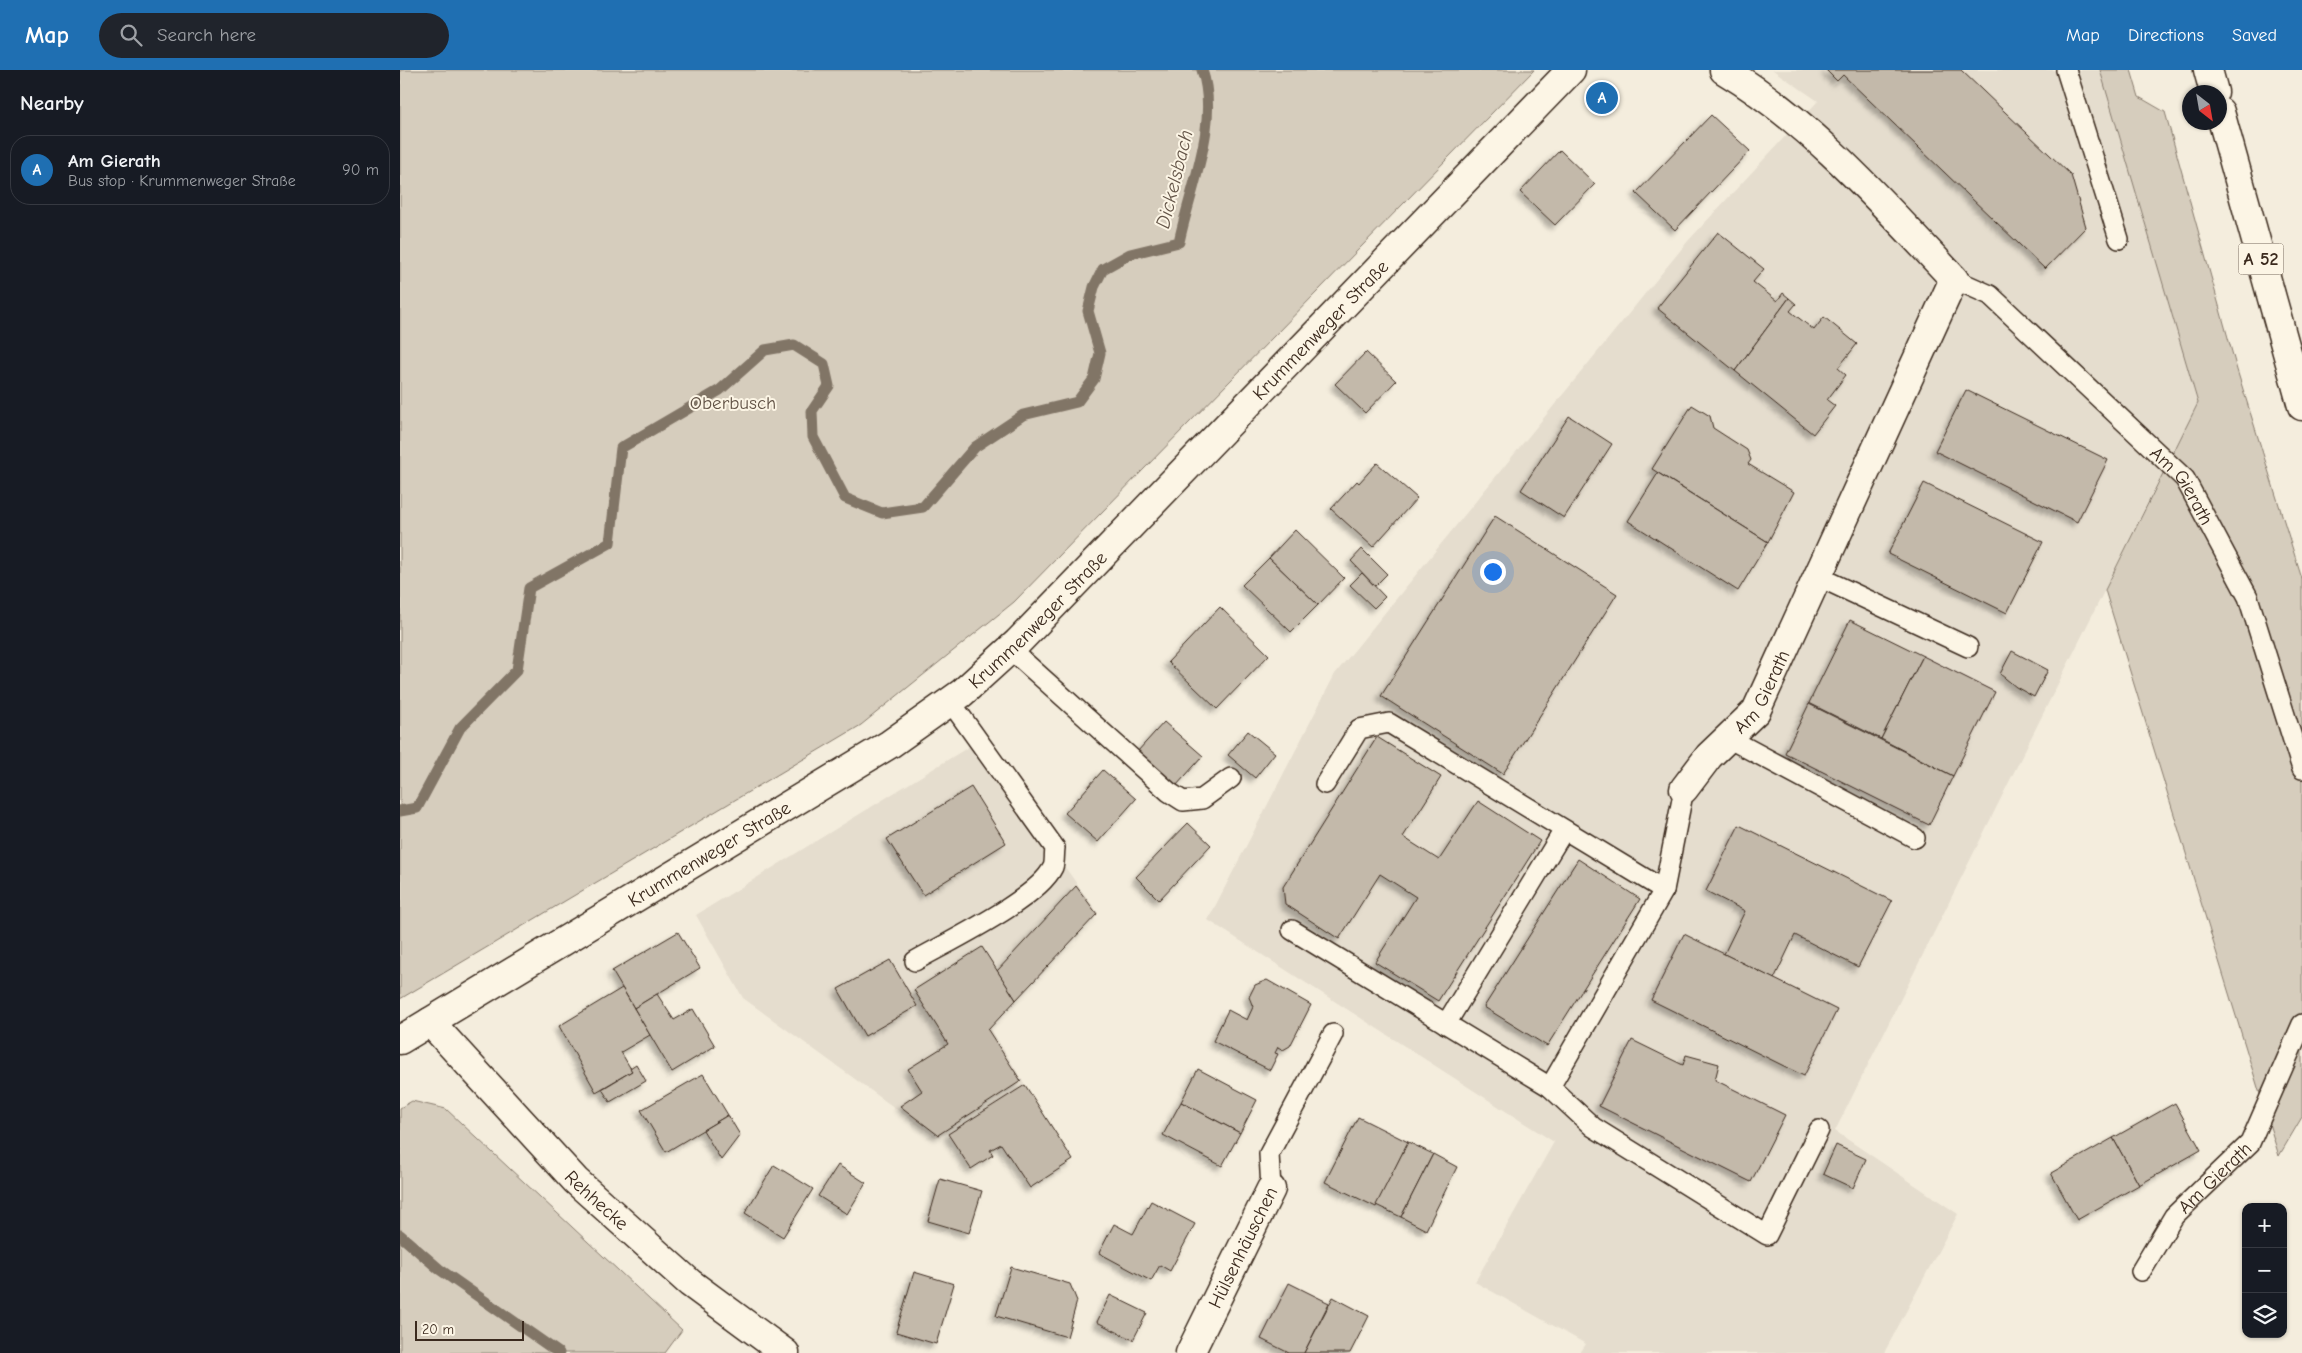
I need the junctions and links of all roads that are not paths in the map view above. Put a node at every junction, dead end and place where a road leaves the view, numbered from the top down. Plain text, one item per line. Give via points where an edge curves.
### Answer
1 (1571, 70) edge
2 (1724, 70) edge
3 (2066, 70) edge
4 (2208, 70) edge
5 (2212, 85) edge
6 (2225, 130) edge
7 (2119, 239) dead end
8 (1954, 279) junction
9 (2302, 406) edge
10 (1819, 577) junction
11 (1968, 647) dead end
12 (1010, 649) junction
13 (950, 701) junction
14 (1728, 738) junction
15 (2302, 769) edge
16 (1231, 778) dead end
17 (1325, 784) dead end
18 (1684, 789) joint
19 (1564, 830) junction
20 (1915, 838) dead end
21 (1664, 890) junction
22 (1292, 930) dead end
23 (915, 961) dead end
24 (430, 1022) junction
25 (1446, 1024) junction
26 (2302, 1024) edge
27 (1333, 1034) dead end
28 (400, 1040) edge
29 (1550, 1087) junction
30 (1819, 1130) dead end
31 (1271, 1189) joint
32 (2140, 1270) dead end
33 (785, 1353) edge
34 (1190, 1353) edge

1 - 12 main road, Krummenweger Straße
2 - 8 main road, Am Gierath via 1751,86 1841,159
3 - 7 lane
4 - 5 main road
6 - 9 main road, A 52
8 - 10 main road, Am Gierath
8 - 15 lane, Am Gierath via 1990,295 2185,479 2248,596
10 - 11 lane
10 - 14 main road, Am Gierath via 1756,712
12 - 13 main road, Krummenweger Straße
12 - 16 lane via 1183,801 1202,799
13 - 23 lane via 1055,848 1053,866 1042,882 1011,906
13 - 24 main road, Krummenweger Straße via 890,744
14 - 18 main road, Am Gierath via 1709,756
14 - 20 lane
17 - 19 lane via 1359,729 1389,723
18 - 21 lane, Am Gierath
19 - 21 lane
19 - 25 lane
21 - 29 lane, Am Gierath
22 - 25 lane
24 - 28 main road, Krummenweger Straße
24 - 33 main road, Rehhecke via 576,1181 690,1283
25 - 29 lane
26 - 32 lane, Am Gierath via 2250,1143 2174,1216
27 - 31 lane, Hülsenhäuschen via 1269,1154
29 - 30 lane via 1593,1127 1767,1235
31 - 34 main road, Hülsenhäuschen

